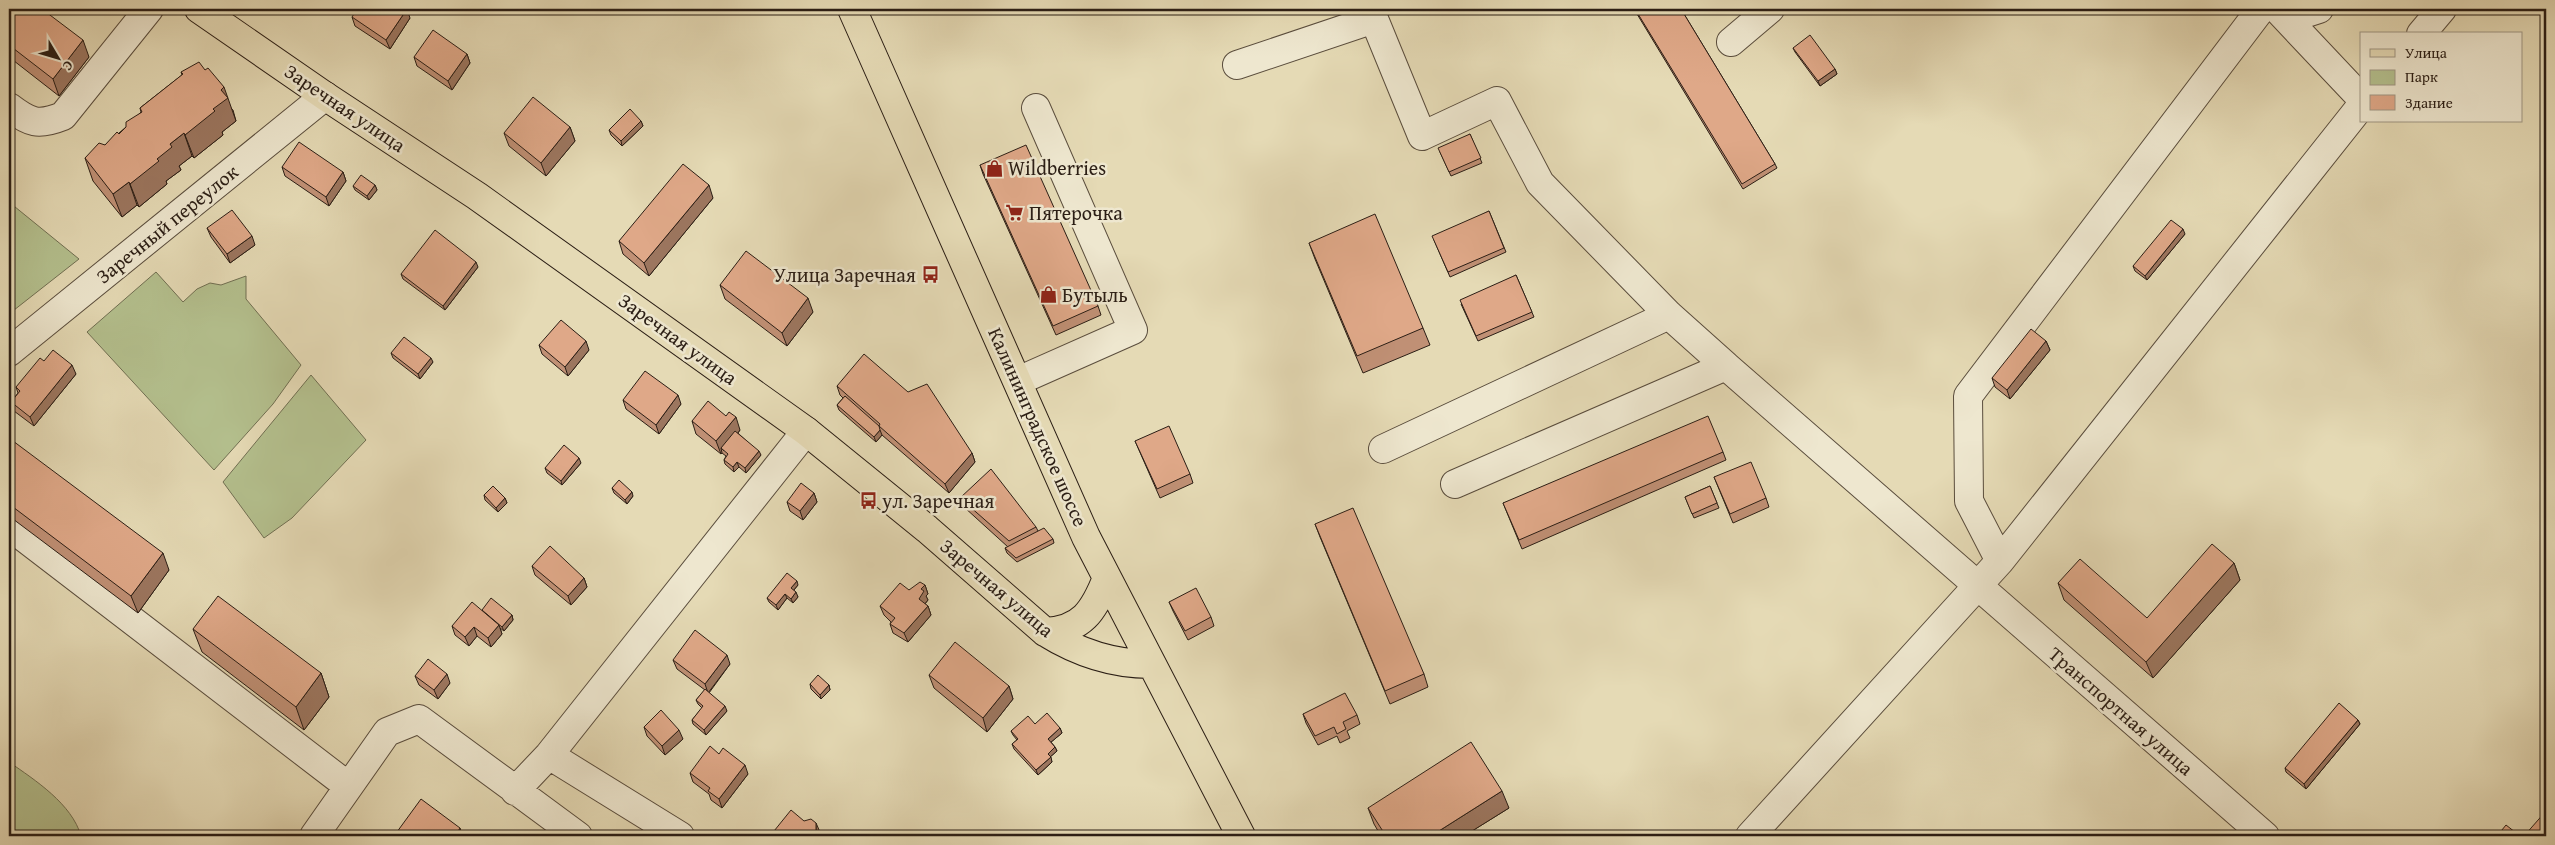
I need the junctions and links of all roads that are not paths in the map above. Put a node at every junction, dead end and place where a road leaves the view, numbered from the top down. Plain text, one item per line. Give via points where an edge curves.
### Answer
1 (149, 9) edge
2 (198, 9) edge
3 (852, 9) edge
4 (1770, 9) edge
5 (2261, 9) edge
6 (2319, 9) edge
7 (2442, 9) edge
8 (2282, 14) edge
9 (2423, 32) edge
10 (1732, 42) dead end
11 (1238, 65) dead end
12 (325, 96) junction
13 (2360, 97) edge
14 (9, 107) edge
15 (2360, 107) edge
16 (1036, 108) dead end
17 (1669, 315) junction
18 (9, 352) edge
19 (1726, 366) junction
20 (1018, 382) junction
21 (806, 431) junction
22 (1383, 449) dead end
23 (1455, 484) dead end
24 (9, 526) edge
25 (2000, 560) junction
26 (1107, 578) junction
27 (1977, 586) junction
28 (1045, 632) junction
29 (1150, 664) junction
30 (549, 755) junction
31 (348, 786) junction
32 (515, 791) junction
33 (314, 836) edge
34 (578, 836) edge
35 (680, 836) edge
36 (1241, 836) edge
37 (1750, 836) edge
38 (2265, 836) edge

1 - 14 street via 63,116 46,123 26,120
2 - 12 main road, Заречная улица
3 - 20 main road, Калининградское шоссе
4 - 10 street
5 - 25 street via 1968,396 1969,501
6 - 8 street
7 - 9 street
8 - 13 street
11 - 17 street, Транспортная улица via 1374,19 1422,136 1496,101 1540,183
12 - 18 street, Заречный переулок
12 - 21 main road, Заречная улица via 477,196
15 - 25 street
16 - 20 street via 1133,330
17 - 19 street, Транспортная улица
17 - 22 street
19 - 23 street
19 - 27 street, Транспортная улица
20 - 26 main road, Калининградское шоссе via 1086,538
21 - 28 main road, Заречная улица via 927,529
21 - 30 street
24 - 31 street
25 - 27 street
26 - 28 main road via 1098,602 1088,614 1062,631
26 - 29 main road, Калининградское шоссе
27 - 37 street
27 - 38 street, Транспортная улица
28 - 29 main road, Заречная улица via 1064,644 1093,655 1128,664
29 - 36 main road, Калининградское шоссе
30 - 32 street
30 - 35 street
31 - 32 street via 387,732 419,719
31 - 33 street
32 - 34 street

